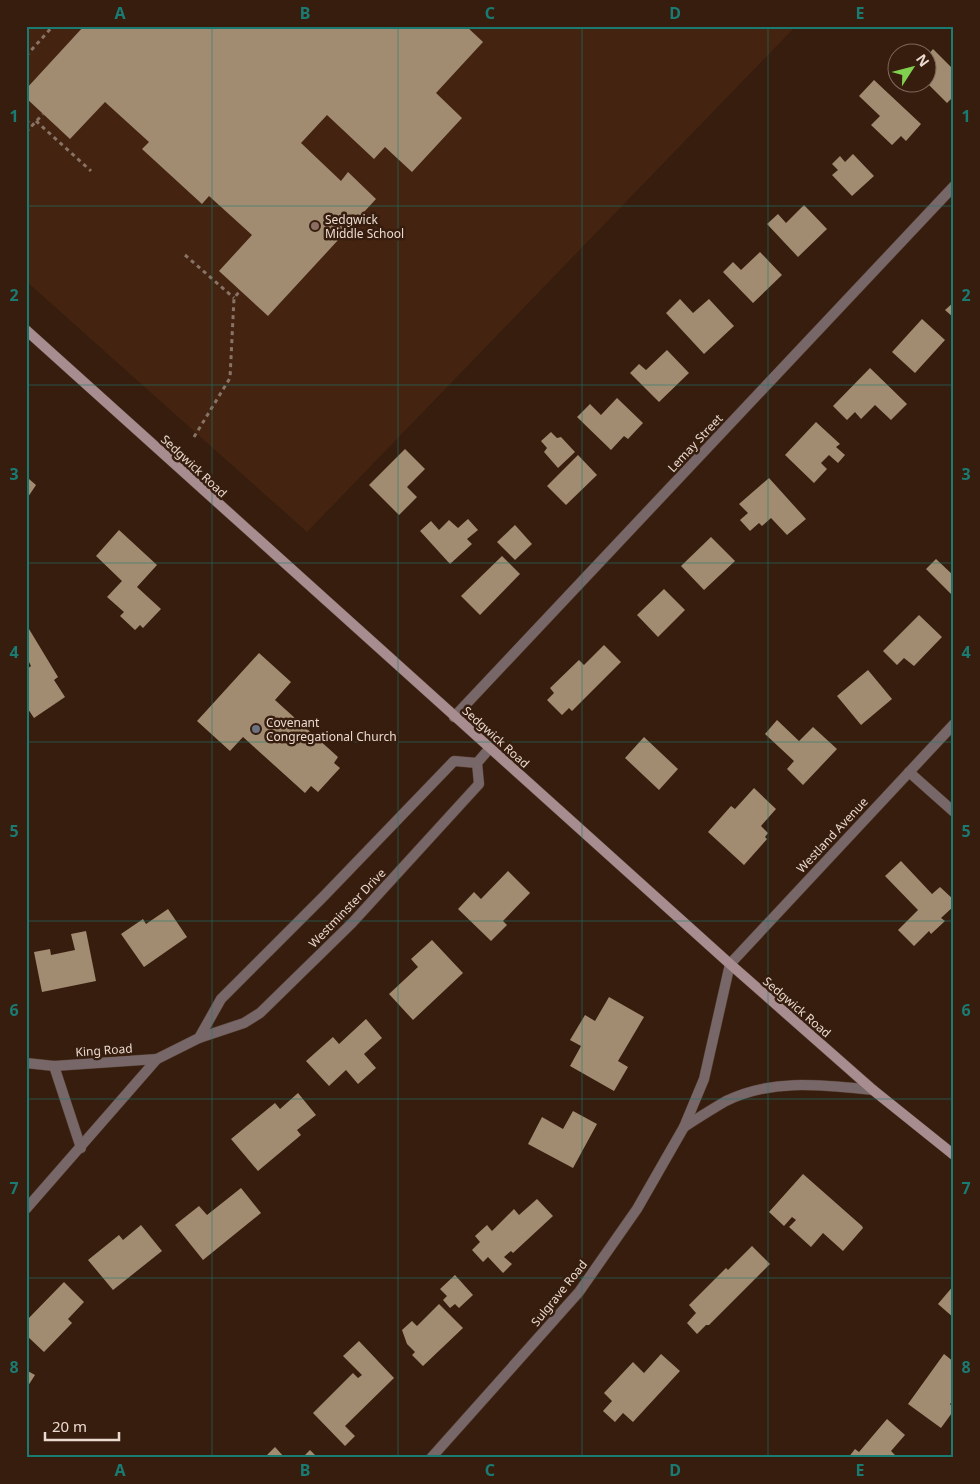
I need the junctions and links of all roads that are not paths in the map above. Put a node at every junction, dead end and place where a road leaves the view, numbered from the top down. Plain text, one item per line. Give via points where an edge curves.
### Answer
1 (954, 186) edge
2 (26, 330) edge
3 (454, 717) junction
4 (954, 724) edge
5 (490, 749) junction
6 (477, 763) junction
7 (909, 772) junction
8 (954, 812) edge
9 (730, 964) junction
10 (200, 1038) junction
11 (157, 1059) junction
12 (26, 1063) edge
13 (54, 1066) junction
14 (873, 1090) junction
15 (684, 1127) junction
16 (81, 1148) junction
17 (954, 1155) edge
18 (26, 1210) edge
19 (431, 1458) edge

1 - 3 street, Lemay Street
2 - 3 main road, Sedgwick Road
3 - 5 main road, Sedgwick Road
4 - 7 street, Westland Avenue
5 - 6 street
5 - 9 main road, Sedgwick Road
6 - 10 street, Westminster Drive via 454,761 220,1000
6 - 10 street, Westminster Drive via 479,784 352,923 260,1013 244,1023
7 - 8 street
7 - 9 street, Westland Avenue
9 - 14 main road, Sedgwick Road
9 - 15 street, Sulgrave Road via 704,1079
10 - 11 street, Westminster Drive
11 - 13 street, King Road
11 - 16 street, Westminster Drive
12 - 13 street, King Road
13 - 16 street
14 - 15 street, Sulgrave Road via 810,1084 779,1085 728,1101
14 - 17 main road, Sedgwick Road
15 - 19 street, Sulgrave Road via 637,1209 579,1292
16 - 18 street, Westminster Drive

